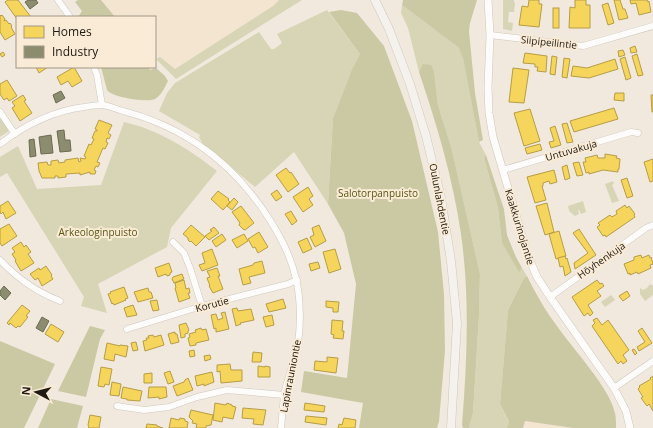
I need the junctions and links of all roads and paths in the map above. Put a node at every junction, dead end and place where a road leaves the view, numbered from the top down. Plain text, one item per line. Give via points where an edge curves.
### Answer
1 (58, 0) edge
2 (375, 0) edge
3 (488, 0) edge
4 (69, 16) edge
5 (653, 26) edge
6 (490, 36) junction
7 (94, 68) edge
8 (102, 105) junction
9 (0, 112) edge
10 (638, 133) dead end
11 (15, 134) junction
12 (0, 144) edge
13 (503, 170) junction
14 (653, 225) edge
15 (173, 242) dead end
16 (0, 260) edge
17 (297, 280) junction
18 (550, 297) junction
19 (60, 301) dead end
20 (202, 306) junction
21 (127, 329) dead end
22 (653, 361) edge
23 (614, 388) junction
24 (284, 395) junction
25 (116, 406) dead end
26 (281, 428) edge
27 (449, 428) edge
28 (630, 428) edge

1 - 4 street
2 - 27 main road, Oulunlahdentie via 410,84 441,198 457,323
3 - 6 street, Kaakkurinojantie
5 - 6 street, Siipipeilintie via 583,46
6 - 13 street, Kaakkurinojantie via 489,113
7 - 8 street
8 - 11 street via 61,111 46,116
8 - 17 street, Lapinrauniontie via 160,123 211,153 236,174 257,200 280,236
9 - 11 street
10 - 13 street, Untuvakuja via 631,132
11 - 12 street
13 - 18 street, Kaakkurinojantie via 528,256
14 - 18 street, Höyhenkuja
15 - 20 street via 184,254
16 - 19 street via 12,273 43,295
17 - 20 street, Korutie
17 - 24 street, Lapinrauniontie via 300,315 297,347
18 - 23 street, Kaakkurinojantie
20 - 21 street, Korutie
22 - 23 street
23 - 28 street, Kaakkurinojantie via 626,411
24 - 25 street via 227,390 169,407 144,410
24 - 26 street, Lapinrauniontie

